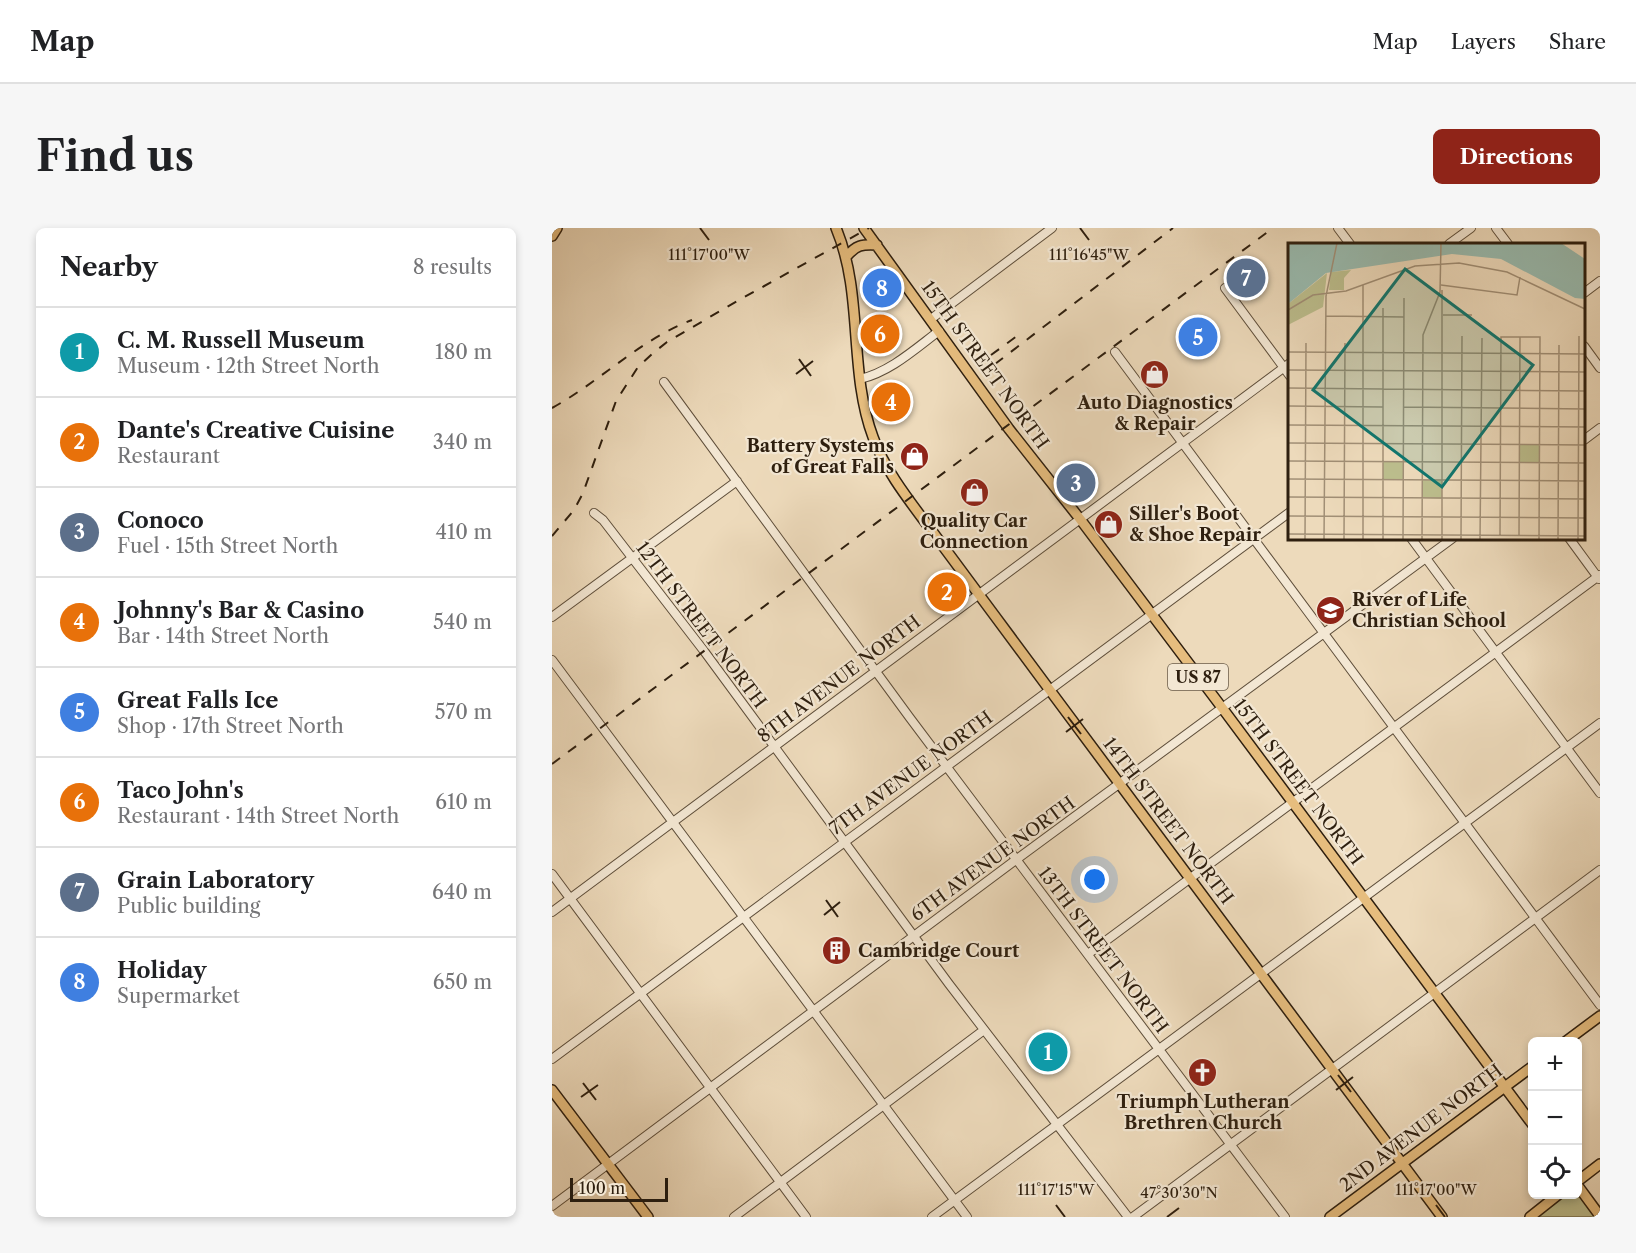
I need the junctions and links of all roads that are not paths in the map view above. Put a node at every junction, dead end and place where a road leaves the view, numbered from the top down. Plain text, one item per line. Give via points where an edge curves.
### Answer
1 (557, 228) edge
2 (836, 228) edge
3 (864, 228) edge
4 (1052, 228) edge
5 (1338, 228) edge
6 (1471, 228) edge
7 (1496, 228) edge
8 (552, 236) edge
9 (1349, 243) edge
10 (1450, 243) edge
11 (1507, 243) edge
12 (877, 244) junction
13 (846, 258) junction
14 (1600, 281) edge
15 (1225, 288) dead end
16 (1585, 292) edge
17 (931, 319) junction
18 (939, 331) junction
19 (1585, 347) edge
20 (1115, 352) dead end
21 (1286, 366) edge
22 (1600, 368) edge
23 (860, 379) junction
24 (664, 382) dead end
25 (1600, 428) edge
26 (1585, 439) edge
27 (1182, 443) junction
28 (736, 481) junction
29 (594, 513) dead end
30 (1288, 513) edge
31 (1080, 519) junction
32 (1253, 539) junction
33 (1412, 540) edge
34 (1450, 540) edge
35 (1571, 540) edge
36 (633, 558) junction
37 (1426, 559) junction
38 (1599, 577) edge
39 (978, 593) junction
40 (1151, 615) junction
41 (552, 617) edge
42 (1324, 634) junction
43 (1496, 653) junction
44 (552, 660) edge
45 (875, 670) junction
46 (1050, 689) junction
47 (1223, 709) junction
48 (1600, 723) edge
49 (1394, 727) junction
50 (774, 747) junction
51 (1567, 748) junction
52 (946, 766) junction
53 (1120, 784) junction
54 (1600, 793) edge
55 (1293, 803) junction
56 (672, 822) junction
57 (1464, 822) junction
58 (844, 841) junction
59 (1017, 859) junction
60 (1600, 870) edge
61 (552, 874) edge
62 (1190, 879) junction
63 (1363, 897) junction
64 (570, 899) junction
65 (552, 912) edge
66 (743, 917) junction
67 (1535, 917) junction
68 (914, 936) junction
69 (1088, 954) junction
70 (1262, 974) junction
71 (1435, 992) junction
72 (641, 993) junction
73 (1600, 1005) edge
74 (813, 1011) junction
75 (1600, 1016) edge
76 (984, 1030) junction
77 (1571, 1037) edge
78 (1159, 1050) junction
79 (552, 1059) edge
80 (1333, 1068) junction
81 (1528, 1070) edge
82 (1504, 1087) junction
83 (711, 1089) junction
84 (552, 1090) edge
85 (884, 1104) junction
86 (1528, 1118) edge
87 (1056, 1125) junction
88 (1230, 1143) junction
89 (1402, 1163) junction
90 (1600, 1164) edge
91 (608, 1165) junction
92 (1582, 1178) edge
93 (780, 1183) junction
94 (1582, 1191) edge
95 (1553, 1199) edge
96 (954, 1200) junction
97 (552, 1206) edge
98 (1600, 1216) edge
99 (648, 1217) edge
100 (734, 1217) edge
101 (806, 1217) edge
102 (932, 1217) edge
103 (967, 1217) edge
104 (1128, 1217) edge
105 (1132, 1217) edge
106 (1285, 1217) edge
107 (1330, 1217) edge
108 (1442, 1217) edge
109 (1530, 1217) edge

1 - 8 main road
2 - 13 main road, 14TH STREET NORTH
3 - 12 main road, 15TH STREET NORTH / US 87
4 - 17 street
5 - 9 street
6 - 10 street
7 - 11 street
12 - 13 main road via 861,244
12 - 17 main road, 15TH STREET NORTH / US 87
13 - 23 main road, 14TH STREET NORTH via 855,306
14 - 16 street
15 - 21 street
17 - 18 main road, 15TH STREET NORTH / US 87
18 - 23 street via 886,369
18 - 31 main road, 15TH STREET NORTH / US 87
19 - 22 street
20 - 27 street
21 - 27 street, 8TH AVENUE NORTH
23 - 39 main road, 14TH STREET NORTH via 873,437 883,457
24 - 28 street, 13TH STREET NORTH
25 - 26 street
27 - 31 street, 8TH AVENUE NORTH
27 - 32 street
28 - 36 street
28 - 45 street, 13TH STREET NORTH
29 - 36 street, 12TH STREET NORTH
30 - 32 street, 7TH AVENUE NORTH
31 - 39 street, 8TH AVENUE NORTH
31 - 40 main road, 15TH STREET NORTH / US 87
32 - 40 street, 7TH AVENUE NORTH
32 - 42 street
33 - 37 street
34 - 37 street, 6TH AVENUE NORTH
35 - 38 street
36 - 41 street
36 - 50 street, 12TH STREET NORTH
37 - 42 street, 6TH AVENUE NORTH
37 - 43 street
38 - 43 street
39 - 45 street, 8TH AVENUE NORTH
39 - 46 main road, 14TH STREET NORTH
40 - 46 street, 7TH AVENUE NORTH
40 - 47 main road, 15TH STREET NORTH / US 87
42 - 47 street, 6TH AVENUE NORTH
42 - 49 street
43 - 49 street
43 - 51 street
44 - 56 street
45 - 50 street, 8TH AVENUE NORTH
45 - 52 street, 13TH STREET NORTH
46 - 52 street, 7TH AVENUE NORTH
46 - 53 main road, 14TH STREET NORTH
47 - 53 street, 6TH AVENUE NORTH
47 - 55 main road, 15TH STREET NORTH / US 87
48 - 51 street
49 - 55 street
49 - 57 street
50 - 56 street, 8TH AVENUE NORTH
50 - 58 street, 12TH STREET NORTH
51 - 54 street
51 - 57 street
52 - 58 street, 7TH AVENUE NORTH
52 - 59 street, 13TH STREET NORTH
53 - 59 street, 6TH AVENUE NORTH
53 - 62 main road, 14TH STREET NORTH
55 - 62 street
55 - 63 main road, 15TH STREET NORTH / US 87
56 - 64 street, 8TH AVENUE NORTH
56 - 66 street
57 - 63 street
57 - 67 street
58 - 66 street, 7TH AVENUE NORTH
58 - 68 street, 12TH STREET NORTH
59 - 68 street, 6TH AVENUE NORTH
59 - 69 street, 13TH STREET NORTH
60 - 67 street
61 - 64 street
62 - 69 street
62 - 70 main road, 14TH STREET NORTH
63 - 70 street
63 - 71 main road, 15TH STREET NORTH / US 87
64 - 65 street, 8TH AVENUE NORTH
64 - 72 street
66 - 72 street, 7TH AVENUE NORTH
66 - 74 street
67 - 71 street
67 - 73 street
68 - 74 street, 6TH AVENUE NORTH
68 - 76 street, 12TH STREET NORTH
69 - 78 street, 13TH STREET NORTH
70 - 78 street
70 - 80 main road, 14TH STREET NORTH
71 - 80 street
71 - 82 main road, 15TH STREET NORTH / US 87
72 - 79 street, 7TH AVENUE NORTH
72 - 83 street
74 - 83 street, 6TH AVENUE NORTH
74 - 85 street
75 - 77 main road
76 - 85 street
76 - 87 street, 12TH STREET NORTH
78 - 87 street
78 - 88 street, 13TH STREET NORTH
80 - 88 street
80 - 89 main road, 14TH STREET NORTH
81 - 82 main road, 2ND AVENUE NORTH
82 - 86 main road, 15TH STREET NORTH / US 87
82 - 89 main road, 2ND AVENUE NORTH
83 - 91 street, 6TH AVENUE NORTH
83 - 93 street
84 - 91 main road
85 - 93 street
85 - 96 street
87 - 96 street
87 - 104 street, 12TH STREET NORTH
88 - 105 street
88 - 106 street, 13TH STREET NORTH
89 - 107 main road, 2ND AVENUE NORTH
89 - 108 main road, 14TH STREET NORTH
90 - 92 main road
91 - 97 street, 6TH AVENUE NORTH
91 - 99 main road
93 - 100 street
93 - 101 street
94 - 98 main road
95 - 109 main road
96 - 102 street
96 - 103 street

